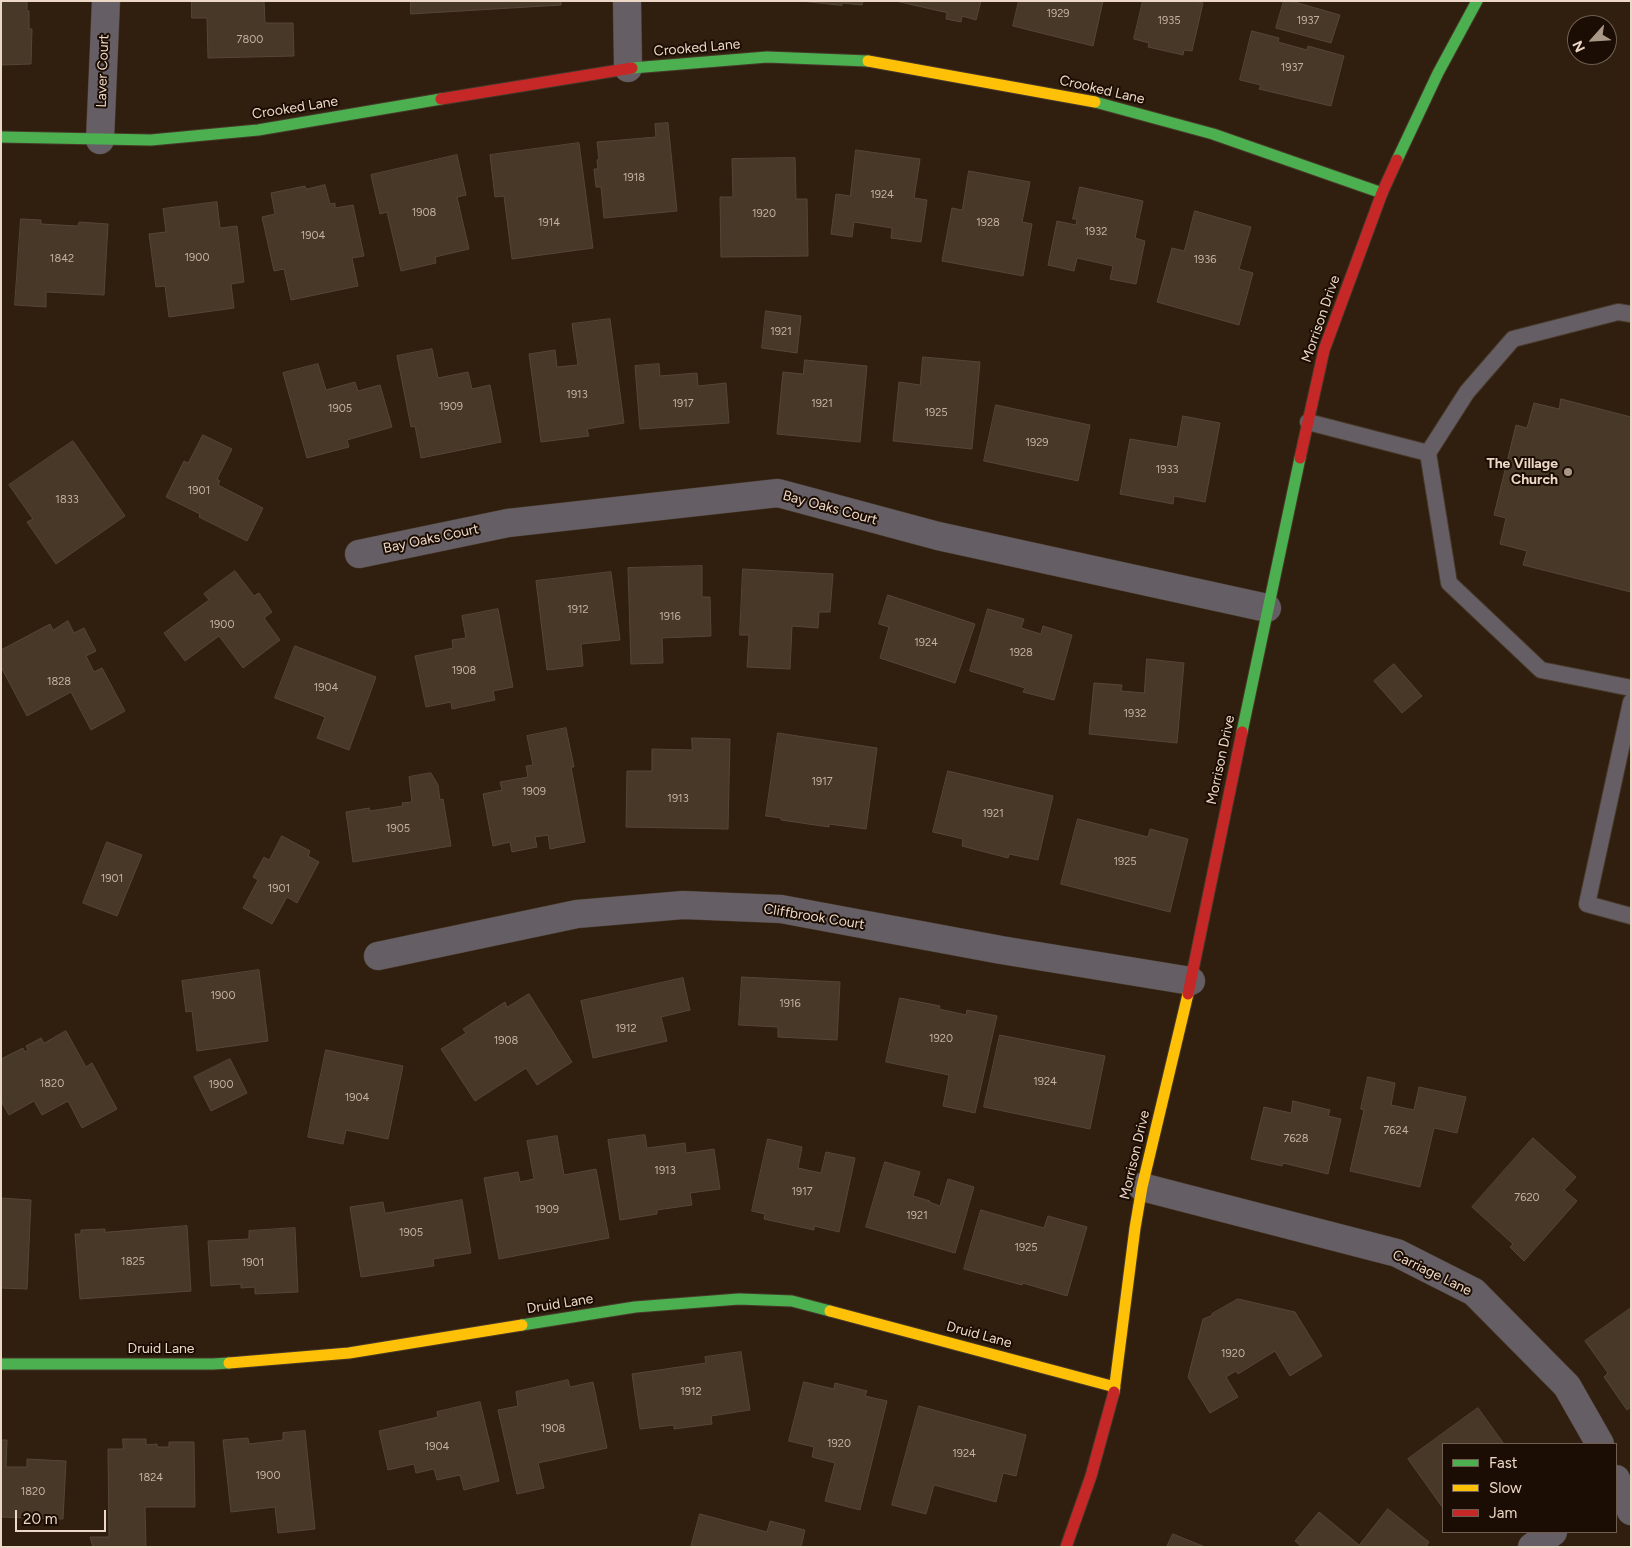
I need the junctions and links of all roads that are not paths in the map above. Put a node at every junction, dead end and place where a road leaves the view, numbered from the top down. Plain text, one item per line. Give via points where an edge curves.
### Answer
1 (106, 1) edge
2 (627, 1) edge
3 (1477, 1) edge
4 (628, 68) junction
5 (1, 137) edge
6 (100, 140) junction
7 (1382, 193) junction
8 (1631, 314) edge
9 (1308, 422) junction
10 (1428, 453) junction
11 (359, 554) dead end
12 (1267, 608) junction
13 (1631, 688) edge
14 (1631, 702) edge
15 (1631, 916) edge
16 (378, 956) dead end
17 (1191, 981) junction
18 (1142, 1188) junction
19 (1, 1364) edge
20 (1115, 1387) junction
21 (1599, 1443) edge
22 (1617, 1484) edge
23 (1631, 1512) edge
24 (1552, 1533) edge
25 (1066, 1547) edge
26 (1532, 1547) edge

1 - 6 street, Laver Court
2 - 4 street
3 - 7 street, Morrison Drive via 1438,73
4 - 6 street, Crooked Lane via 258,130 152,140
4 - 7 street, Crooked Lane via 767,57 871,61 1101,103 1213,134
5 - 6 street, Crooked Lane
7 - 9 street, Morrison Drive via 1324,350
8 - 10 lane via 1618,312 1513,340 1467,392
9 - 10 lane
9 - 12 street, Morrison Drive
10 - 13 lane via 1449,583 1541,670
11 - 12 street, Bay Oaks Court via 508,523 778,493 938,536
12 - 17 street, Morrison Drive
14 - 15 lane via 1587,904
16 - 17 street, Cliffbrook Court via 577,914 683,905 781,909
17 - 18 street, Morrison Drive
18 - 20 street, Morrison Drive via 1134,1228
18 - 21 street, Carriage Lane via 1397,1253 1474,1292 1567,1386
19 - 20 street, Druid Lane via 213,1364 349,1353 635,1307 739,1299 792,1301
20 - 25 street, Morrison Drive via 1091,1476
22 - 23 street
24 - 26 street

